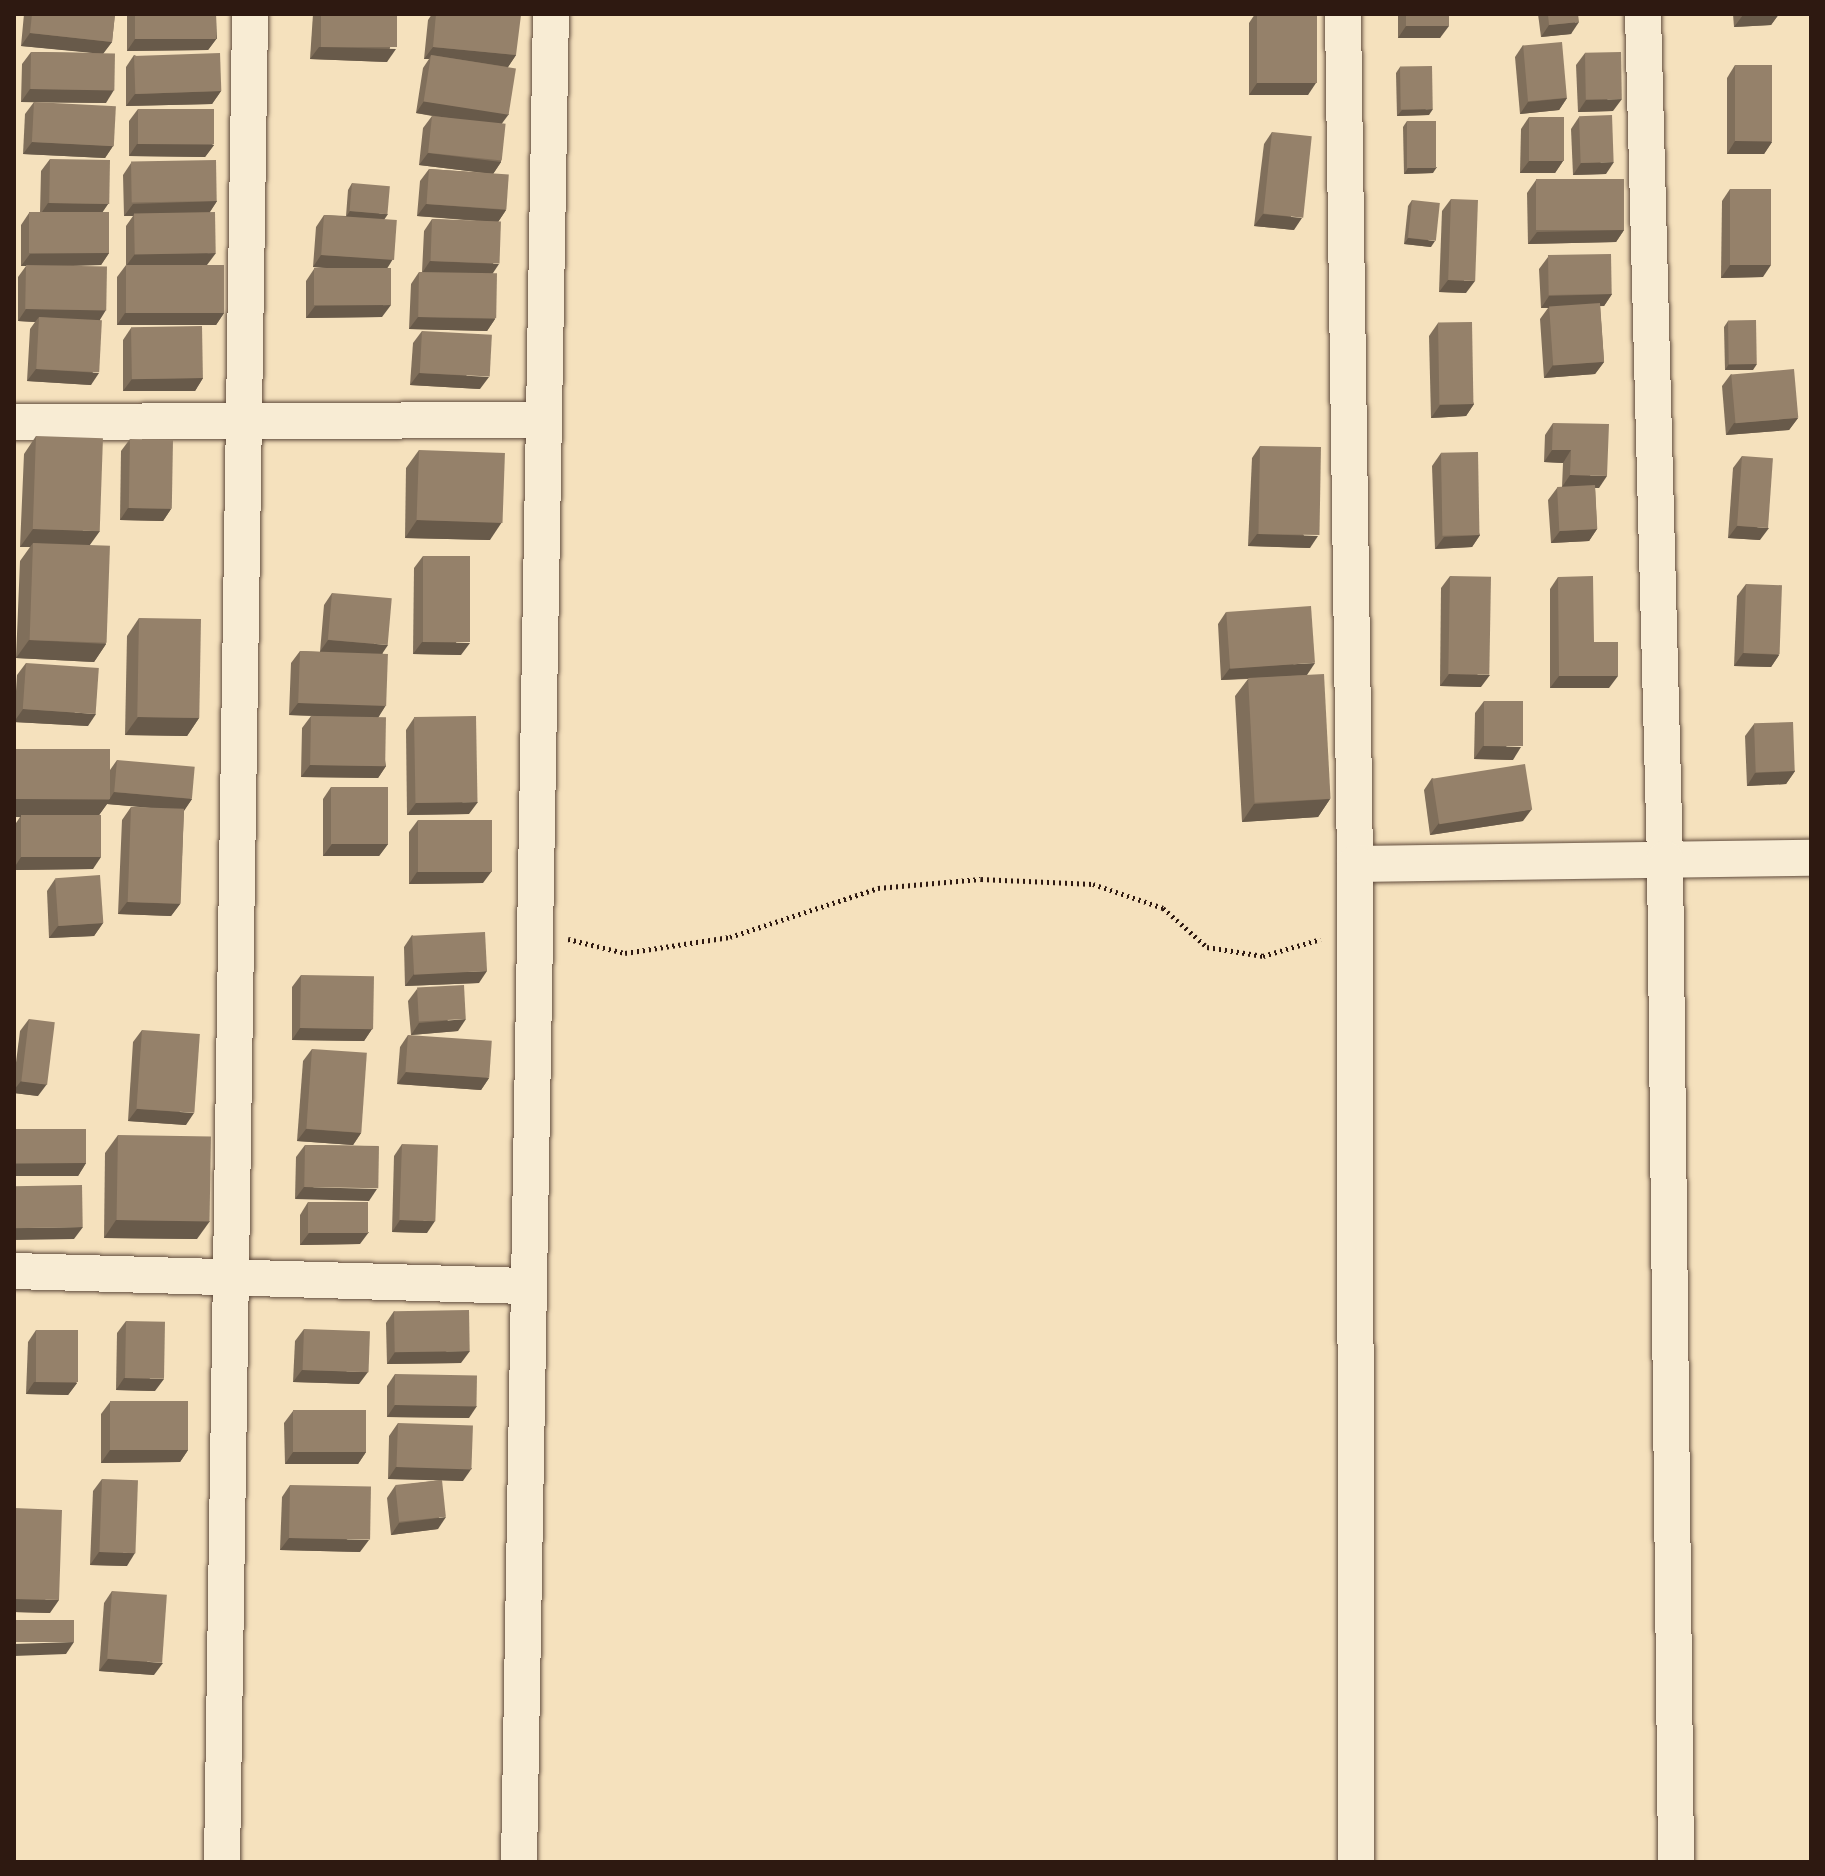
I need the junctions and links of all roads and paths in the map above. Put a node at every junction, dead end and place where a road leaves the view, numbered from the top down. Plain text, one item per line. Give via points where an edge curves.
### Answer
1 (250, 14) edge
2 (551, 14) edge
3 (1343, 14) edge
4 (1643, 14) edge
5 (543, 420) junction
6 (14, 422) edge
7 (240, 425) junction
8 (1811, 858) edge
9 (1665, 859) junction
10 (1355, 864) junction
11 (1355, 928) junction
12 (532, 930) junction
13 (14, 1271) edge
14 (231, 1275) junction
15 (525, 1286) junction
16 (222, 1862) edge
17 (519, 1862) edge
18 (1356, 1862) edge
19 (1676, 1862) edge

1 - 7 street
2 - 5 street
3 - 10 street
4 - 9 street
5 - 7 street
5 - 12 street
6 - 7 street
7 - 14 street
8 - 9 street
9 - 10 street
9 - 19 street
10 - 11 street
11 - 12 path via 1263,956 1207,947 1163,908 1093,884 981,879 878,888 730,937 625,953
11 - 18 street
12 - 15 street
13 - 14 street
14 - 15 street
14 - 16 street
15 - 17 street

